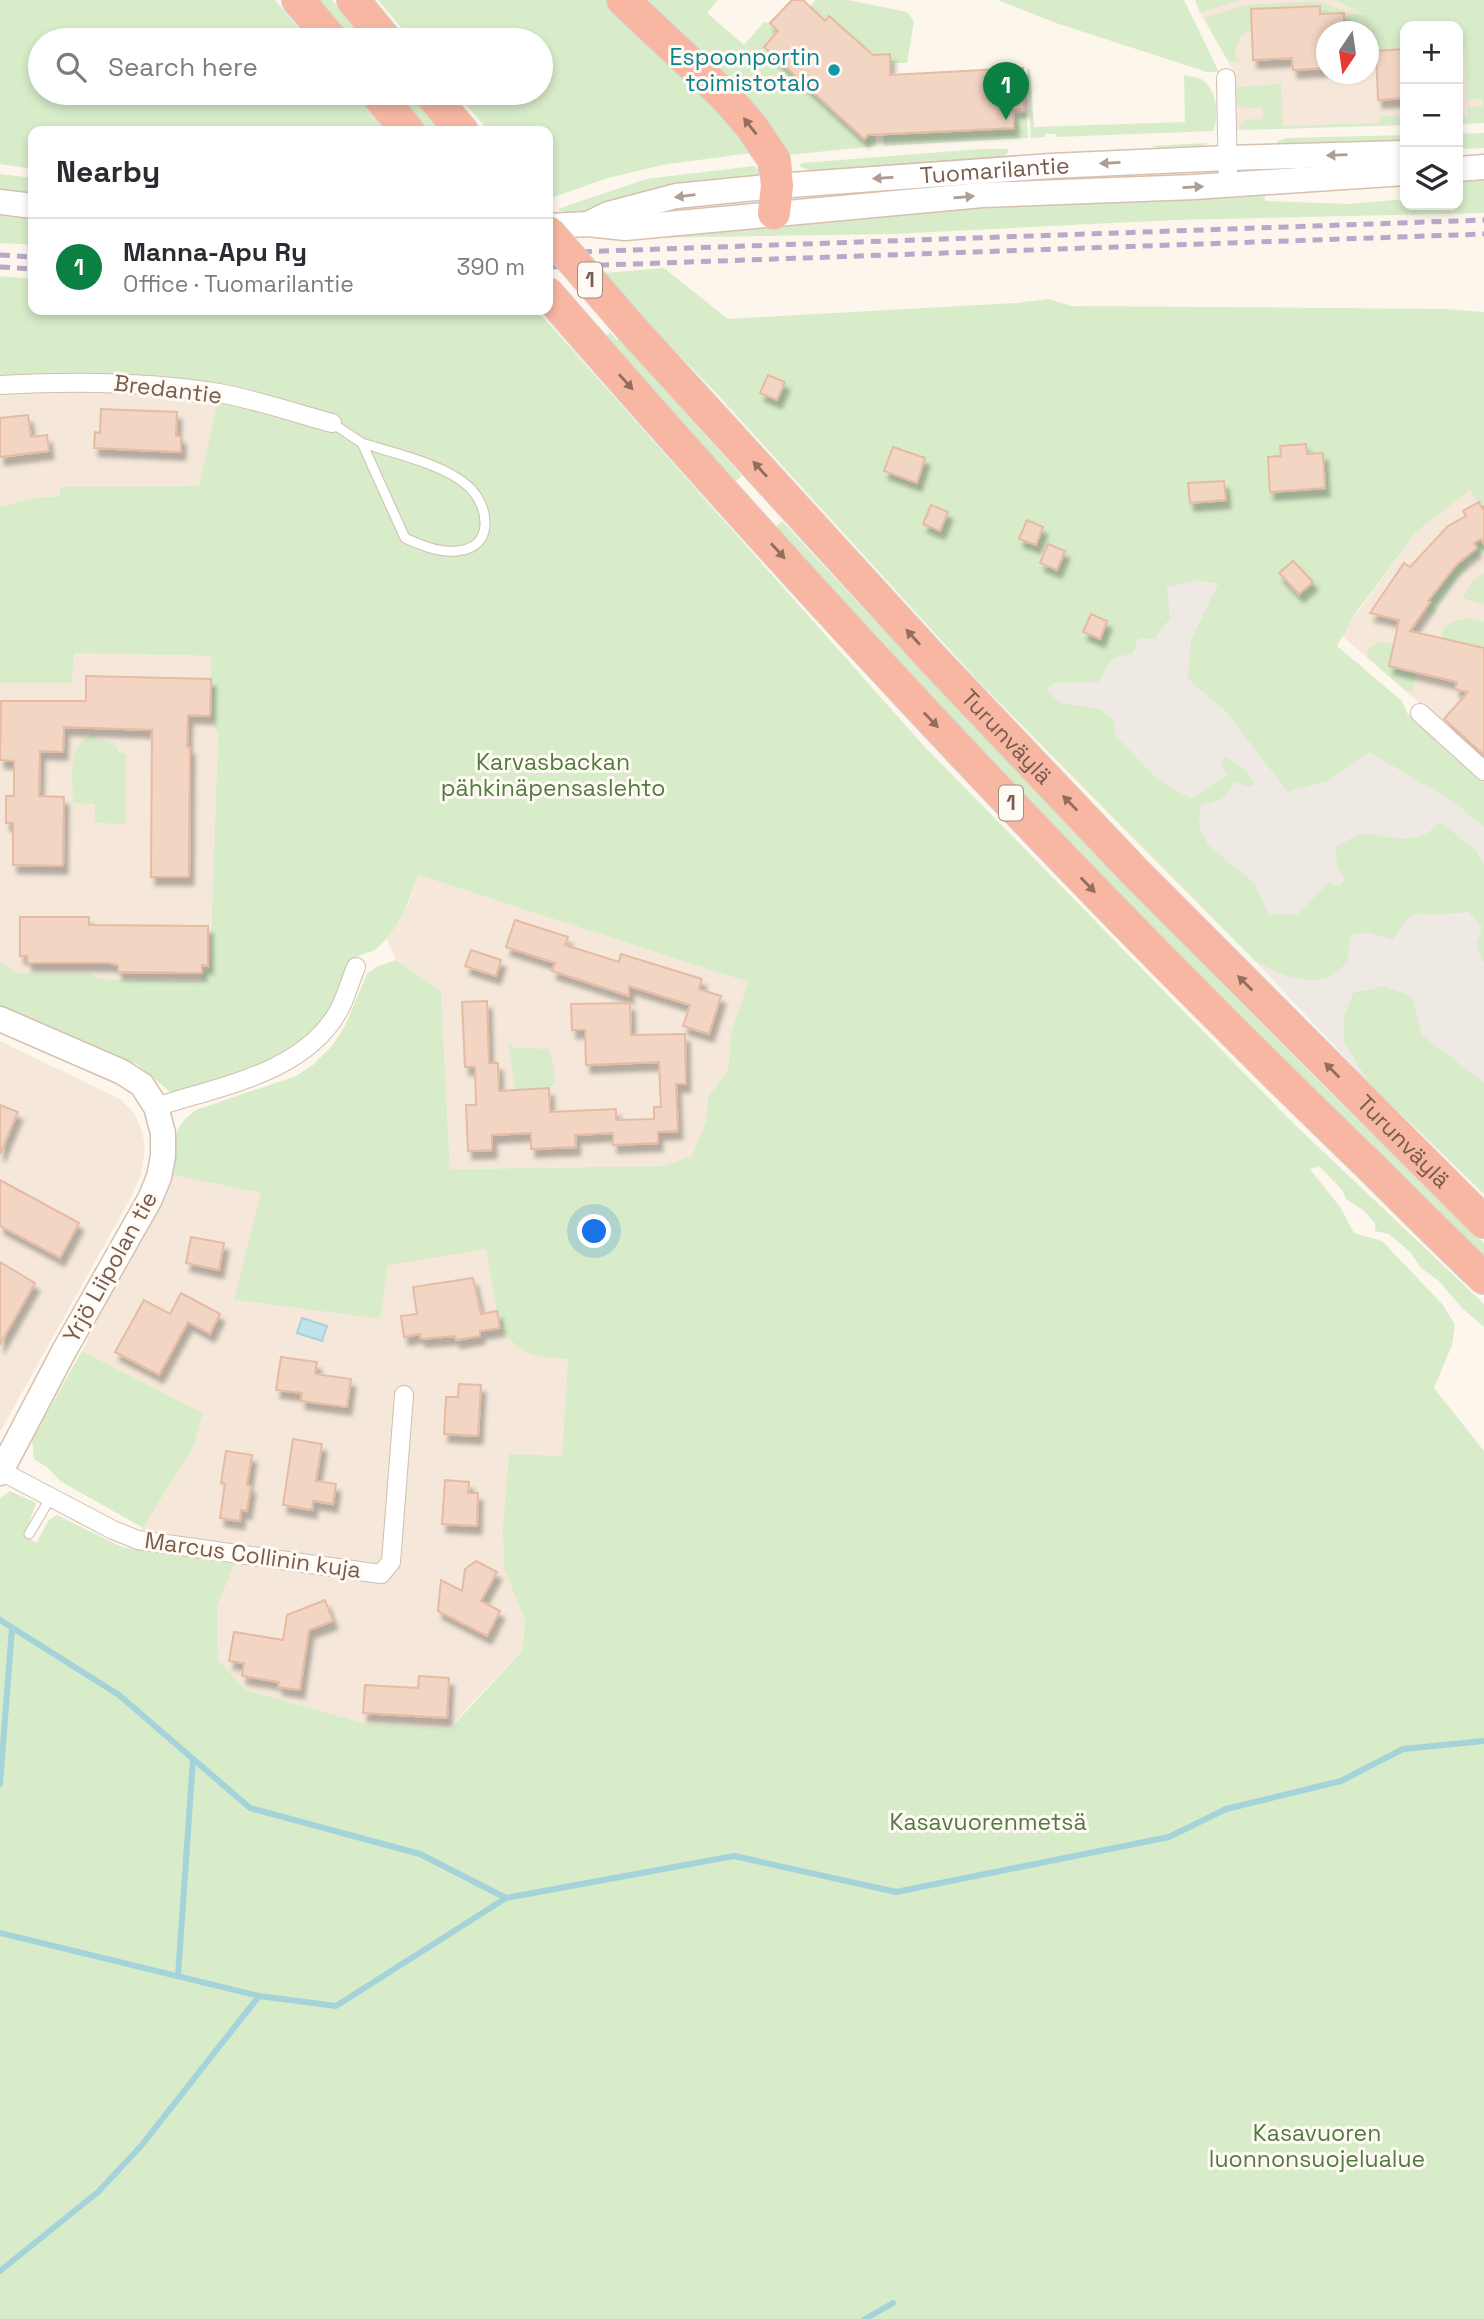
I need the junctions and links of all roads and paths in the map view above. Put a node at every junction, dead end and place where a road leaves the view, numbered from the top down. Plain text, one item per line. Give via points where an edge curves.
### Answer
1 (299, 0) edge
2 (353, 0) edge
3 (623, 0) edge
4 (322, 28) edge
5 (376, 28) edge
6 (1226, 78) dead end
7 (386, 105) edge
8 (440, 105) edge
9 (404, 126) edge
10 (458, 126) edge
11 (1484, 151) edge
12 (1463, 152) edge
13 (1400, 153) edge
14 (1227, 158) junction
15 (1484, 167) edge
16 (1463, 169) edge
17 (1400, 173) edge
18 (1228, 185) junction
19 (776, 200) junction
20 (0, 202) edge
21 (28, 205) edge
22 (553, 226) edge
23 (553, 238) edge
24 (553, 300) edge
25 (0, 385) edge
26 (332, 423) joint
27 (362, 443) junction
28 (1420, 713) dead end
29 (1484, 771) edge
30 (356, 967) dead end
31 (0, 1019) edge
32 (156, 1107) junction
33 (1484, 1222) edge
34 (1484, 1278) edge
35 (404, 1395) dead end
36 (1, 1472) edge
37 (51, 1497) junction
38 (29, 1534) dead end

1 - 4 highway
2 - 5 highway
19 -> 3 highway via 774,160 751,126
6 - 14 street
7 - 9 highway
8 - 10 highway
11 - 12 main road
13 -> 14 main road, Tuomarilantie
14 - 18 street
14 -> 19 main road, Tuomarilantie via 1051,166
15 - 16 main road
17 - 18 main road, Tuomarilantie
19 -> 18 main road, Tuomarilantie
19 - 22 main road, Tuomarilantie via 676,196 608,214 588,225
20 - 21 main road
33 -> 23 highway, Turunväylä / 1, bridge via 1134,871 933,659
24 -> 34 highway, Turunväylä / 1 via 902,689 1083,880 1265,1066
25 - 26 street, Bredantie via 115,382 220,394
26 - 27 lane
27 - 27 lane via 405,538 428,548 457,551 476,546 483,538 483,508 468,486 441,470
28 - 29 street
30 - 32 street via 338,1011 323,1033 293,1059
31 - 32 main road, Yrjö Liipolan tie via 122,1072 142,1085
32 - 36 main road, Yrjö Liipolan tie via 163,1156 150,1199
35 - 37 street, Marcus Collinin kuja via 391,1562 381,1574 138,1540
36 - 37 street, Marcus Collinin kuja
37 - 38 lane

